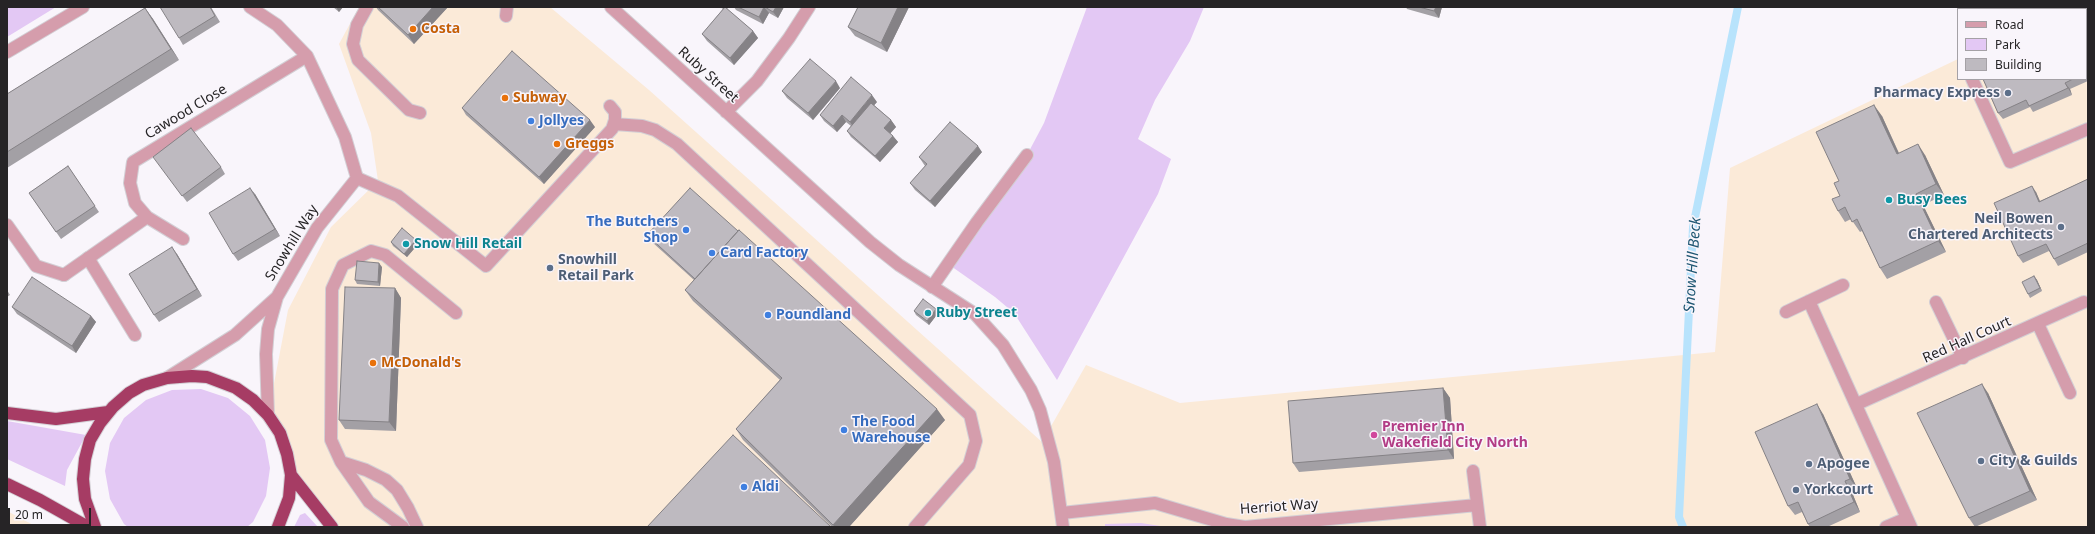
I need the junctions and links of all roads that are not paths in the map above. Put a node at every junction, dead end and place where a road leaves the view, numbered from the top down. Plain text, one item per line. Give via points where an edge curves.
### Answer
1 (83, 7) edge
2 (250, 7) edge
3 (368, 7) edge
4 (611, 7) edge
5 (809, 7) edge
6 (7, 52) edge
7 (307, 56) junction
8 (1972, 80) edge
9 (610, 106) dead end
10 (726, 112) junction
11 (420, 113) dead end
12 (614, 124) junction
13 (2088, 129) edge
14 (1027, 155) dead end
15 (357, 178) junction
16 (147, 217) junction
17 (7, 225) edge
18 (183, 239) dead end
19 (88, 258) junction
20 (1843, 285) dead end
21 (932, 287) junction
22 (277, 297) junction
23 (1809, 301) junction
24 (1936, 302) dead end
25 (2086, 302) edge
26 (1786, 312) dead end
27 (456, 313) dead end
28 (2038, 324) junction
29 (135, 335) dead end
30 (1962, 358) junction
31 (167, 378) junction
32 (2070, 393) dead end
33 (1857, 404) junction
34 (108, 412) junction
35 (7, 413) edge
36 (268, 415) junction
37 (341, 462) junction
38 (1473, 471) dead end
39 (290, 475) junction
40 (7, 484) edge
41 (1477, 505) junction
42 (1062, 513) junction
43 (1909, 522) edge
44 (88, 527) edge
45 (95, 527) edge
46 (278, 527) edge
47 (332, 527) edge
48 (403, 527) edge
49 (417, 527) edge
50 (914, 527) edge
51 (1063, 527) edge
52 (1480, 527) edge
53 (1886, 527) edge

1 - 6 street
2 - 7 street via 277,25
3 - 11 street via 357,25 353,44 358,60 409,110
4 - 10 street, Ruby Street
5 - 10 street via 757,81
7 - 15 street via 345,137
7 - 16 street, Cawood Close via 133,162 130,183 135,203
8 - 13 street via 2010,162
9 - 12 street via 615,112
10 - 21 street, Ruby Street via 870,242
12 - 15 street via 486,266 398,196
12 - 50 street via 642,126 655,130 677,144 970,415 976,440 969,464
14 - 21 street
15 - 22 street, Snowhill Way via 317,228
16 - 18 street, Cawood Close
16 - 19 street
17 - 19 street via 36,266 64,275
19 - 29 street
20 - 23 street
21 - 42 street, Ruby Street via 975,314 1003,345 1031,390 1040,410 1054,462
22 - 31 street, Snowhill Way via 235,335
22 - 36 street, Snowhill Way via 268,329 266,354
23 - 26 street
23 - 33 street
24 - 30 street
25 - 28 street, Red Hall Court
27 - 37 street via 385,255 371,251 343,265 332,289 331,440
28 - 30 street, Red Hall Court
28 - 32 street
30 - 33 street, Red Hall Court
31 - 34 highway via 143,385 129,393
31 - 36 highway via 207,378 236,388
33 - 43 street
34 - 35 highway via 56,419
34 - 45 highway via 90,440 85,460 85,499
36 - 39 highway via 280,433
37 - 48 street via 369,502
37 - 49 street via 386,480 397,490
38 - 41 street
39 - 46 highway via 289,498
39 - 47 highway
40 - 44 highway
41 - 42 street, Herriot Way via 1245,527 1155,503
41 - 52 street
42 - 51 street
43 - 53 street

